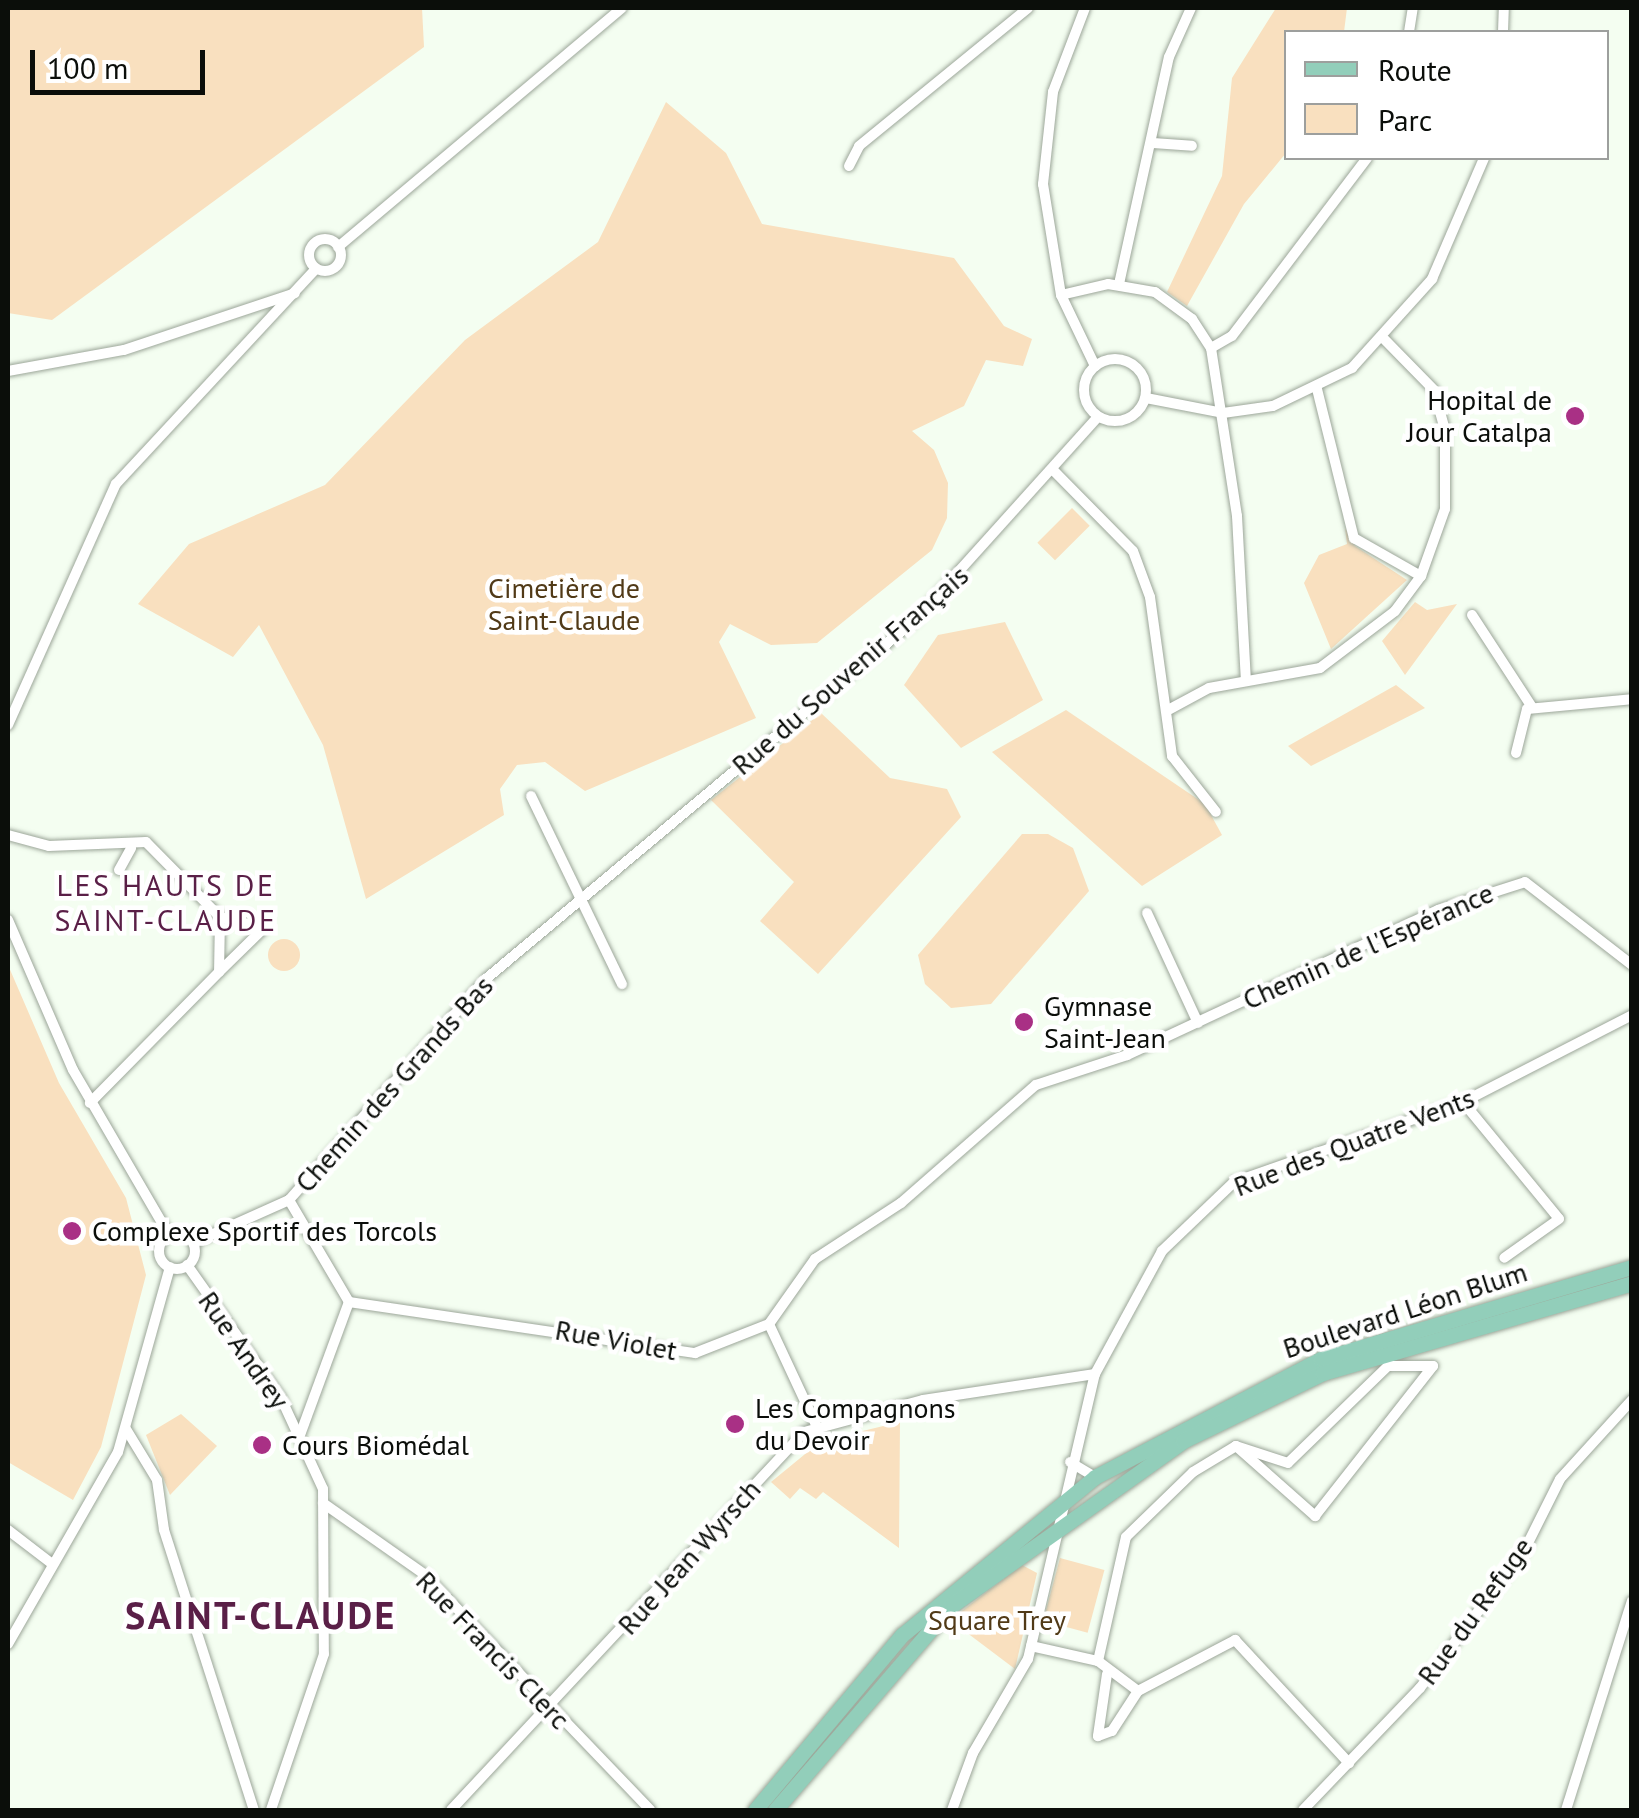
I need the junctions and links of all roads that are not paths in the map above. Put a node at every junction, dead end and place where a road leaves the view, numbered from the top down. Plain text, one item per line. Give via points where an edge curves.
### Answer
1 (622, 8) edge
2 (1028, 8) edge
3 (1191, 8) edge
4 (1080, 9) edge
5 (1153, 144) junction
6 (1192, 146) dead end
7 (1365, 160) edge
8 (1483, 160) edge
9 (849, 166) dead end
10 (338, 247) junction
11 (316, 269) junction
12 (1120, 284) junction
13 (300, 291) junction
14 (1062, 294) junction
15 (264, 304) junction
16 (276, 320) junction
17 (1384, 339) junction
18 (1211, 348) junction
19 (1095, 366) junction
20 (8, 371) edge
21 (1317, 389) junction
22 (1146, 398) junction
23 (1223, 414) junction
24 (1098, 417) junction
25 (1054, 472) junction
26 (1421, 576) junction
27 (1472, 615) dead end
28 (1246, 680) junction
29 (1632, 700) edge
30 (1532, 707) junction
31 (1170, 709) junction
32 (8, 725) edge
33 (1516, 754) dead end
34 (531, 796) dead end
35 (1216, 812) dead end
36 (8, 834) edge
37 (131, 848) junction
38 (119, 870) dead end
39 (578, 898) junction
40 (1147, 912) dead end
41 (220, 917) junction
42 (8, 920) edge
43 (1632, 965) edge
44 (220, 972) junction
45 (622, 984) dead end
46 (1632, 1015) edge
47 (1198, 1022) junction
48 (1463, 1102) junction
49 (90, 1103) junction
50 (289, 1200) junction
51 (1572, 1212) dead end
52 (1559, 1219) junction
53 (169, 1235) junction
54 (192, 1243) junction
55 (1504, 1258) dead end
56 (188, 1266) junction
57 (1632, 1266) edge
58 (170, 1268) junction
59 (1632, 1283) edge
60 (349, 1302) junction
61 (769, 1324) junction
62 (1094, 1374) junction
63 (1632, 1400) edge
64 (816, 1424) junction
65 (126, 1430) junction
66 (300, 1434) junction
67 (1236, 1446) junction
68 (1070, 1462) junction
69 (1096, 1477) junction
70 (1061, 1500) junction
71 (323, 1503) junction
72 (1056, 1527) junction
73 (8, 1530) edge
74 (52, 1562) junction
75 (1048, 1567) junction
76 (1632, 1601) edge
77 (951, 1606) junction
78 (8, 1644) edge
79 (1032, 1646) junction
80 (1098, 1661) junction
81 (1107, 1674) junction
82 (1138, 1691) junction
83 (549, 1712) junction
84 (1349, 1763) junction
85 (254, 1810) edge
86 (272, 1810) edge
87 (451, 1810) edge
88 (650, 1810) edge
89 (755, 1810) edge
90 (775, 1810) edge
91 (952, 1810) edge
92 (1303, 1810) edge
93 (1566, 1810) edge

1 - 10 street
2 - 9 street via 859,146
3 - 5 street via 1169,57
4 - 14 street via 1044,146 1046,231
5 - 6 street
5 - 12 street
7 - 18 street via 1232,336
8 - 17 street via 1439,266
10 - 11 street via 336,266
10 - 11 street via 315,243
11 - 13 street
12 - 14 street
12 - 18 street via 1174,303
13 - 15 street
13 - 16 street
14 - 19 street
15 - 16 street
15 - 20 street via 124,350
16 - 32 street via 116,484
17 - 21 street
17 - 26 street via 1434,390 1445,430 1445,509
18 - 23 street
19 - 22 street via 1134,365
19 - 24 street via 1083,392
21 - 23 street
21 - 26 street via 1354,538
22 - 23 street
22 - 24 street via 1126,420
23 - 28 street
24 - 25 street, Rue du Souvenir Français
25 - 31 street via 1132,550
25 - 39 street, Rue du Souvenir Français via 915,620
26 - 28 street via 1395,611 1320,668
27 - 30 street
28 - 31 street
29 - 30 street
30 - 33 street via 1516,725
31 - 35 street via 1172,756
34 - 39 street
36 - 37 street via 38,846
37 - 38 street
37 - 41 street via 146,842
39 - 45 street
39 - 50 street, Chemin des Grands Bas via 487,978
40 - 47 street
41 - 44 street
41 - 44 street via 264,928
42 - 49 street
43 - 47 street, Chemin de l'Espérance via 1538,888 1512,882
44 - 49 street
46 - 48 street, Rue des Quatre Vents
47 - 61 street, Chemin de l'Espérance via 1036,1085 902,1203 815,1259
48 - 52 street
48 - 62 street, Rue des Quatre Vents via 1234,1182 1162,1251
49 - 53 street
50 - 54 street, Chemin des Grands Bas
50 - 60 street
51 - 52 street
52 - 55 street
53 - 54 street
53 - 58 street via 159,1254
54 - 56 street
56 - 58 street
56 - 66 street, Rue Andrey
57 - 69 main road, Boulevard Léon Blum via 1321,1359
58 - 65 street
59 - 72 main road, Boulevard Léon Blum via 1323,1373 1183,1441
60 - 61 street, Rue Violet via 694,1353
60 - 66 street, Rue Andrey
61 - 64 street
62 - 64 street
62 - 68 street, Rue des Quatre Vents
63 - 84 street, Rue du Refuge via 1560,1479 1524,1551 1420,1688
64 - 83 street, Rue Jean Wyrsch
65 - 74 street via 96,1499
65 - 85 street via 157,1480 164,1530
66 - 71 street, Rue Andrey
67 - 67 street via 1315,1516 1433,1366 1388,1366 1288,1463
67 - 80 street via 1132,1527
68 - 69 street
68 - 70 street, Rue des Quatre Vents
69 - 70 main road, Boulevard Léon Blum
70 - 72 street, Rue des Quatre Vents
70 - 89 main road, Boulevard Léon Blum via 902,1634
71 - 83 street, Rue Francis Clerc via 424,1574
71 - 86 street, Rue Andrey via 324,1654
72 - 75 street, Rue des Quatre Vents
72 - 77 main road, Boulevard Léon Blum
73 - 74 street
74 - 78 street
75 - 77 street, Boulevard Léon Blum via 1028,1555
75 - 79 street, Rue des Quatre Vents
76 - 93 street
77 - 90 main road, Boulevard Léon Blum
79 - 80 street
79 - 91 street, Rue des Quatre Vents
80 - 81 street
81 - 82 street
81 - 82 street via 1098,1736 1112,1732
82 - 84 street via 1234,1640
83 - 87 street, Rue Jean Wyrsch
83 - 88 street, Rue Francis Clerc
84 - 92 street, Rue du Refuge

